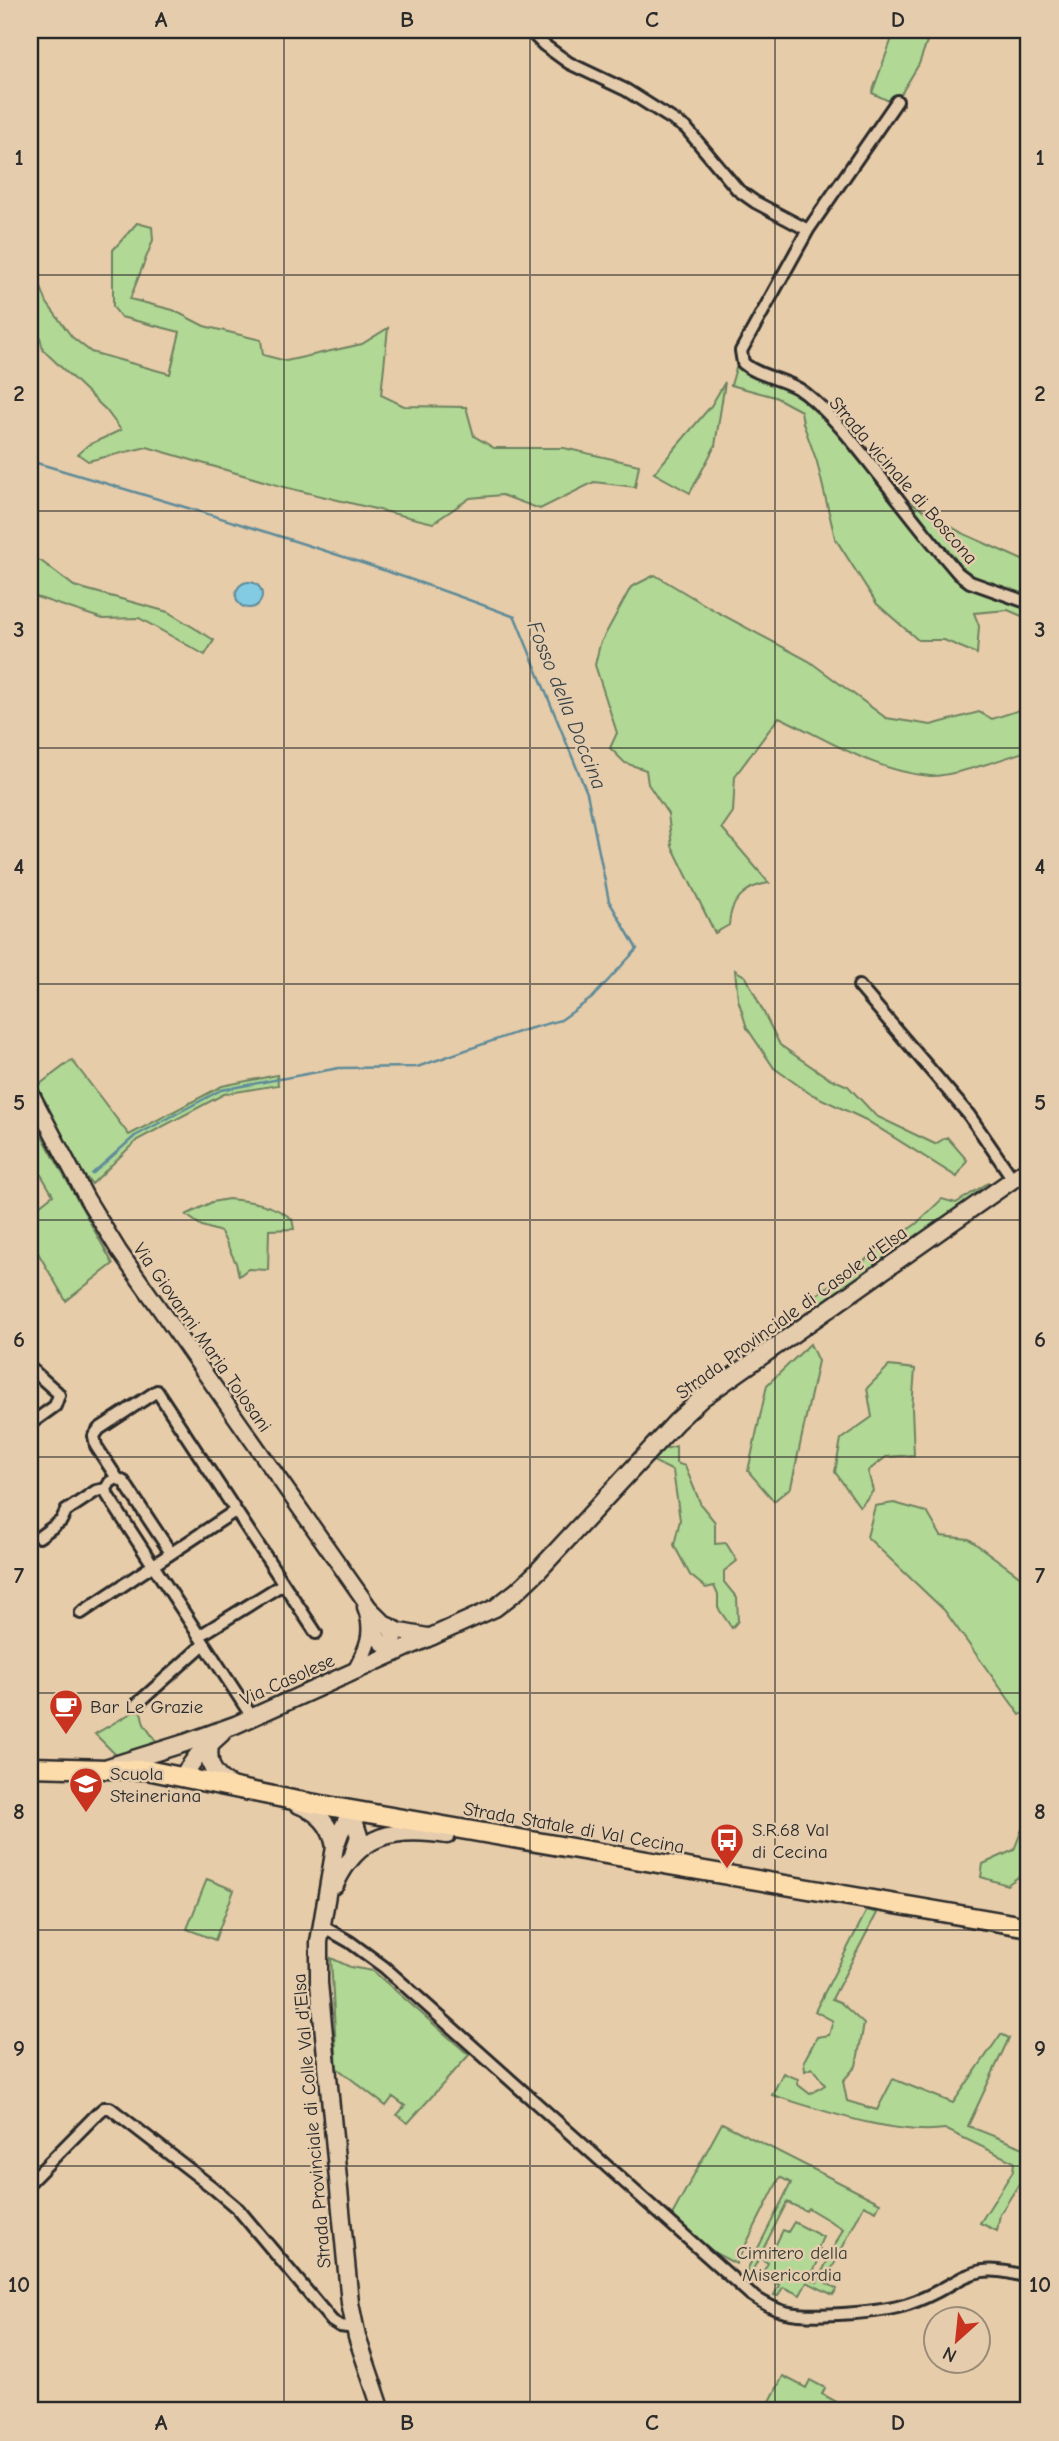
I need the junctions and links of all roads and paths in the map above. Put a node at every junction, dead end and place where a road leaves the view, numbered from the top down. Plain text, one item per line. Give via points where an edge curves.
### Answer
1 (529, 30) edge
2 (897, 101) dead end
3 (808, 230) junction
4 (741, 351) junction
5 (732, 366) dead end
6 (1029, 603) edge
7 (859, 986) dead end
8 (30, 1091) edge
9 (1029, 1168) edge
10 (1013, 1179) junction
11 (30, 1368) edge
12 (30, 1424) edge
13 (117, 1478) junction
14 (106, 1489) junction
15 (235, 1511) junction
16 (39, 1537) dead end
17 (171, 1553) junction
18 (153, 1565) junction
19 (283, 1584) junction
20 (361, 1596) junction
21 (81, 1613) dead end
22 (387, 1625) junction
23 (371, 1626) junction
24 (316, 1633) dead end
25 (433, 1637) junction
26 (202, 1640) junction
27 (395, 1654) junction
28 (355, 1671) junction
29 (137, 1704) dead end
30 (252, 1717) junction
31 (235, 1725) junction
32 (185, 1743) junction
33 (210, 1744) junction
34 (30, 1767) edge
35 (106, 1768) junction
36 (182, 1777) junction
37 (238, 1790) junction
38 (278, 1798) junction
39 (352, 1811) junction
40 (536, 1842) junction
41 (335, 1847) junction
42 (353, 1856) junction
43 (325, 1910) junction
44 (322, 1926) junction
45 (1029, 1927) edge
46 (30, 2182) edge
47 (1029, 2278) edge
48 (355, 2328) junction
49 (382, 2411) edge

1 - 3 street via 569,63 626,90 686,128 738,190
2 - 3 street
3 - 4 street
4 - 5 street
4 - 6 street, Strada vicinale di Boscona via 750,370 784,380 804,392 842,429 958,573 970,582
7 - 10 street via 970,1115
8 - 20 street, Via Giovanni Maria Tolosani via 119,1251
9 - 10 main road, Strada Provinciale di Casole d'Elsa
10 - 25 main road, Strada Provinciale di Casole d'Elsa via 702,1398 517,1591 495,1608
11 - 12 street via 59,1395 55,1406
13 - 14 street
13 - 15 street via 94,1436 157,1391
13 - 17 street
14 - 16 street via 66,1511 61,1521
14 - 18 street
15 - 17 street
15 - 19 street
17 - 18 street
18 - 21 street
18 - 26 street
19 - 24 street
19 - 26 street
20 - 22 street, Via Giovanni Maria Tolosani
20 - 23 street, Via Giovanni Maria Tolosani
22 - 25 street
22 - 27 street, Via Giovanni Maria Tolosani via 396,1640
23 - 27 street, Via Giovanni Maria Tolosani
23 - 28 street
25 - 27 main road, Strada Provinciale di Casole d'Elsa
26 - 29 street
26 - 30 street
27 - 28 main road, Strada Provinciale di Casole d'Elsa
28 - 30 main road, Via Casolese
30 - 31 main road, Via Casolese
31 - 32 main road, Via Casolese
31 - 33 main road, Via Casolese
32 - 35 main road, Via Casolese
32 - 36 main road via 178,1762
33 - 36 main road, Via Casolese
33 - 37 main road via 212,1771
34 - 35 main road, Strada Statale di Val Cecina
35 - 36 main road, Strada Statale di Val Cecina
36 - 37 main road, Strada Statale di Val Cecina
37 - 38 main road, Strada Statale di Val Cecina
38 - 39 main road, Strada Statale di Val Cecina
38 - 41 main road via 316,1813 331,1831
39 - 40 main road, Strada Statale di Val Cecina
39 - 41 main road, Strada Provinciale di Colle Val d'Elsa
39 - 42 main road, Strada Provinciale di Colle Val d'Elsa via 359,1836
40 - 42 main road, Strada Provinciale di Colle Val d'Elsa via 413,1831 379,1838
40 - 45 main road, Strada Statale di Val Cecina
41 - 43 main road, Strada Provinciale di Colle Val d'Elsa
42 - 43 main road, Strada Provinciale di Colle Val d'Elsa via 336,1881
43 - 44 main road, Strada Provinciale di Colle Val d'Elsa
44 - 47 street via 377,1961 751,2295 773,2309 803,2314 882,2310 922,2299 988,2269
44 - 48 main road, Strada Provinciale di Colle Val d'Elsa via 320,1998
46 - 48 street via 97,2114 110,2108 226,2198 328,2317 340,2326
48 - 49 main road, Strada Provinciale di Colle Val d'Elsa

